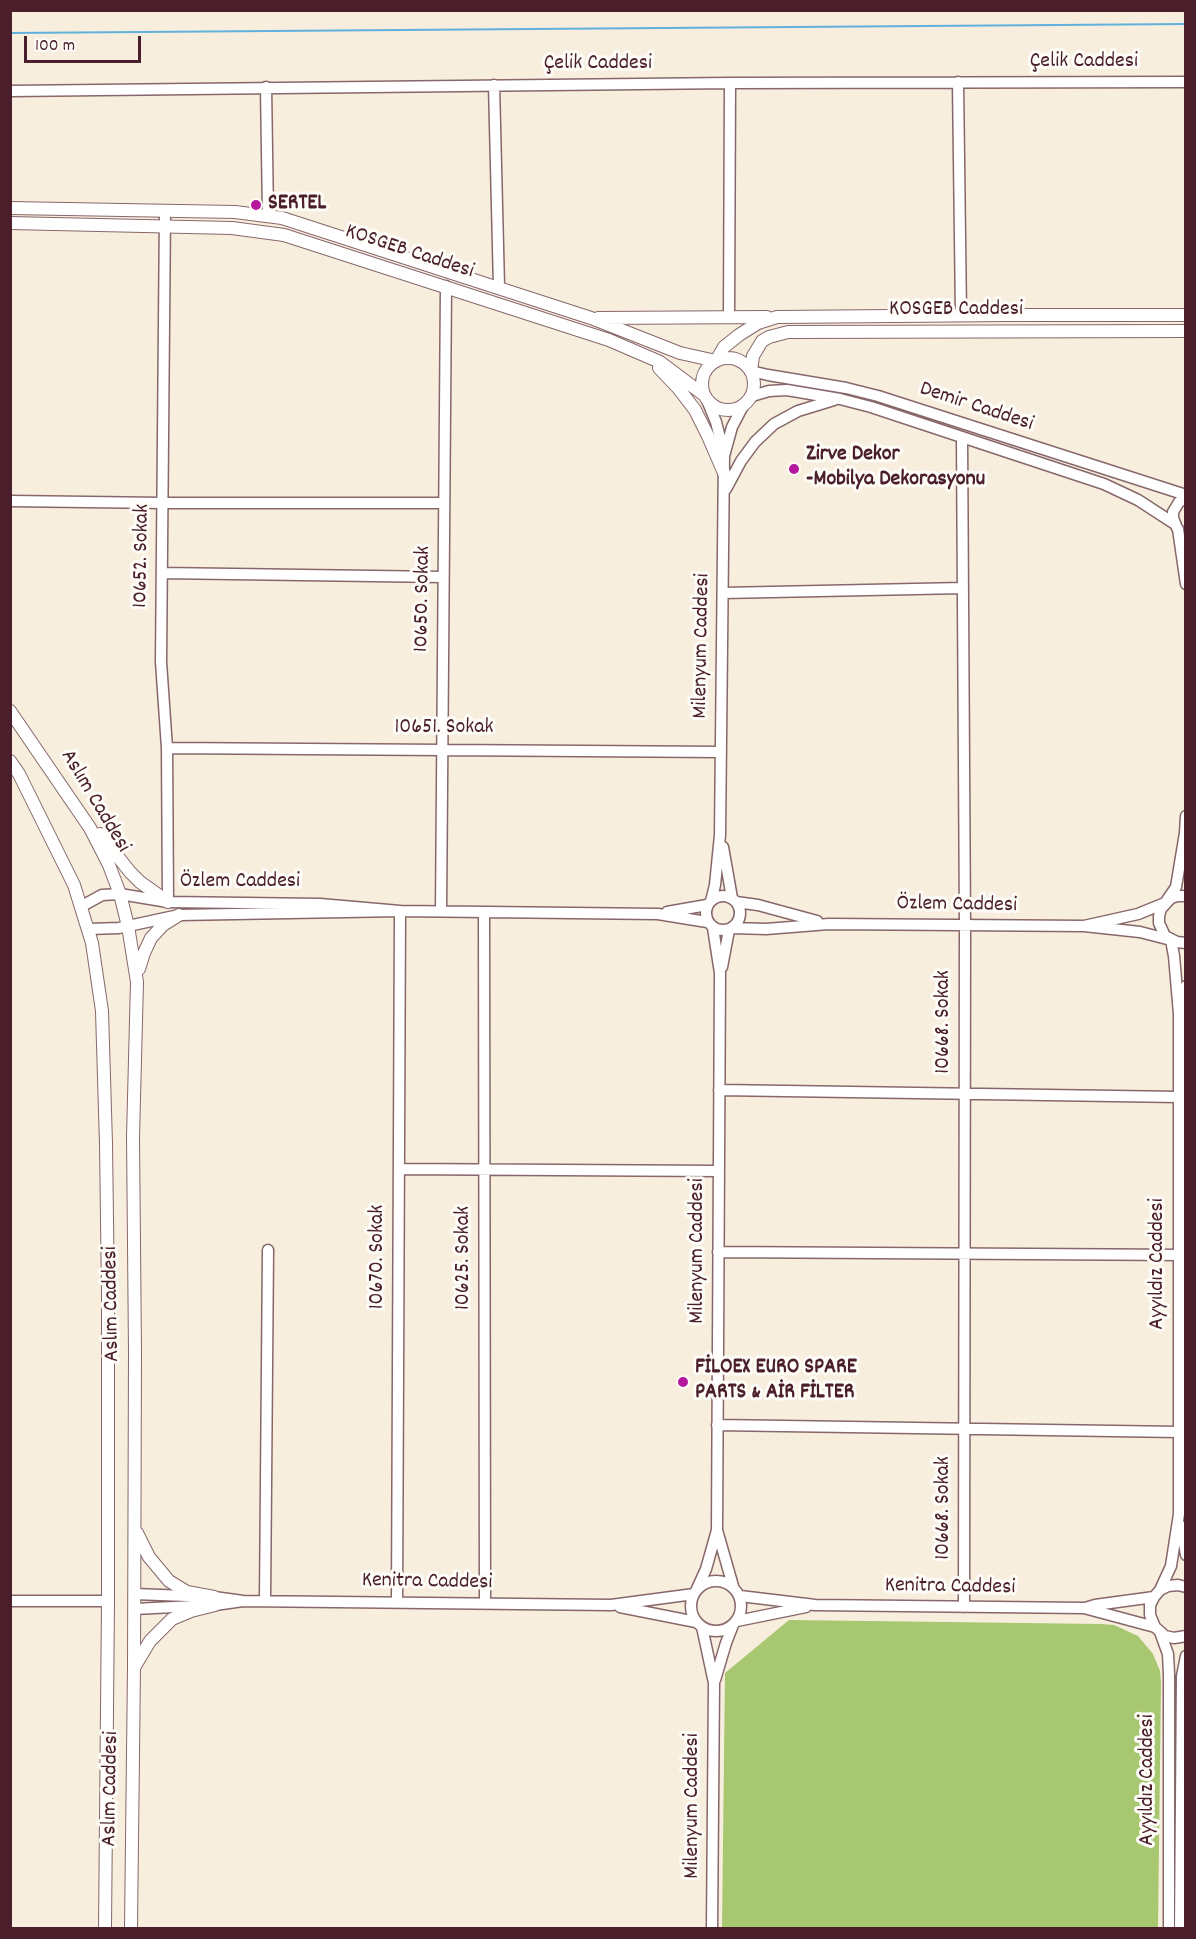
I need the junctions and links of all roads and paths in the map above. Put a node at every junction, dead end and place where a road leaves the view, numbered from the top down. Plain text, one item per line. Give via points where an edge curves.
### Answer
1 (958, 82) junction
2 (1185, 82) edge
3 (730, 83) junction
4 (494, 85) junction
5 (266, 87) junction
6 (10, 91) edge
7 (10, 208) edge
8 (165, 211) junction
9 (268, 215) junction
10 (10, 223) edge
11 (165, 225) junction
12 (446, 286) junction
13 (499, 287) junction
14 (961, 315) junction
15 (1185, 315) edge
16 (729, 317) junction
17 (777, 317) junction
18 (591, 318) junction
19 (1185, 331) edge
20 (643, 353) junction
21 (716, 360) junction
22 (751, 370) junction
23 (752, 396) junction
24 (705, 398) junction
25 (840, 399) junction
26 (743, 406) junction
27 (962, 438) junction
28 (724, 456) junction
29 (724, 474) junction
30 (724, 492) junction
31 (1185, 497) edge
32 (10, 501) edge
33 (163, 503) junction
34 (444, 503) junction
35 (1180, 529) edge
36 (162, 573) junction
37 (443, 577) junction
38 (1185, 584) edge
39 (963, 588) junction
40 (723, 593) junction
41 (10, 711) edge
42 (167, 748) junction
43 (442, 748) junction
44 (721, 752) junction
45 (10, 761) edge
46 (80, 813) junction
47 (1185, 816) edge
48 (1185, 834) edge
49 (720, 835) junction
50 (120, 894) junction
51 (1185, 896) edge
52 (734, 900) junction
53 (168, 902) junction
54 (709, 903) junction
55 (1165, 903) junction
56 (82, 906) junction
57 (400, 911) junction
58 (441, 912) junction
59 (484, 912) junction
60 (658, 914) junction
61 (179, 915) junction
62 (829, 924) junction
63 (710, 925) junction
64 (965, 925) junction
65 (128, 926) junction
66 (1084, 926) junction
67 (89, 929) junction
68 (731, 929) junction
69 (1171, 940) junction
70 (1185, 943) edge
71 (720, 973) junction
72 (137, 982) junction
73 (1185, 986) edge
74 (1179, 1014) junction
75 (719, 1090) junction
76 (1181, 1090) edge
77 (965, 1095) junction
78 (399, 1169) junction
79 (485, 1169) junction
80 (719, 1171) junction
81 (268, 1250) dead end
82 (718, 1252) junction
83 (965, 1254) junction
84 (1182, 1255) edge
85 (717, 1425) junction
86 (964, 1429) junction
87 (1179, 1432) junction
88 (1179, 1514) junction
89 (134, 1526) junction
90 (717, 1530) junction
91 (1185, 1555) edge
92 (733, 1587) junction
93 (1185, 1587) edge
94 (695, 1593) junction
95 (134, 1594) junction
96 (1157, 1594) junction
97 (740, 1596) junction
98 (264, 1600) junction
99 (10, 1601) edge
100 (108, 1601) junction
101 (214, 1601) junction
102 (397, 1602) junction
103 (485, 1604) junction
104 (611, 1605) junction
105 (815, 1605) junction
106 (964, 1607) junction
107 (1084, 1608) junction
108 (134, 1609) junction
109 (735, 1623) junction
110 (699, 1624) junction
111 (1157, 1630) junction
112 (1185, 1636) edge
113 (1185, 1656) edge
114 (134, 1667) junction
115 (714, 1683) junction
116 (1180, 1910) junction
117 (1185, 1922) edge
118 (105, 1929) edge
119 (131, 1929) edge
120 (712, 1929) edge
121 (1169, 1929) edge
122 (1180, 1929) edge

1 - 2 street, Çelik Caddesi
1 - 3 street, Çelik Caddesi
1 - 14 street
3 - 4 street, Çelik Caddesi
3 - 16 street
4 - 5 street, Çelik Caddesi
4 - 13 street
5 - 6 street, Çelik Caddesi
5 - 9 street
7 - 8 main road, KOSGEB Caddesi
8 - 9 main road, KOSGEB Caddesi
8 - 11 street, 10652. Sokak
9 - 13 main road, KOSGEB Caddesi
10 - 11 main road, KOSGEB Caddesi
11 - 12 main road, KOSGEB Caddesi via 284,235
11 - 33 street, 10652. Sokak
12 - 20 main road, KOSGEB Caddesi
12 - 34 street, 10650. Sokak
13 - 18 main road, KOSGEB Caddesi
14 - 15 main road, KOSGEB Caddesi
14 - 17 main road, KOSGEB Caddesi
16 - 17 main road, KOSGEB Caddesi
16 - 18 main road, KOSGEB Caddesi
17 - 21 main road, KOSGEB Caddesi via 739,335
18 - 21 main road, KOSGEB Caddesi via 671,350
19 - 22 main road, KOSGEB Caddesi via 788,332 762,341 753,356
20 - 24 main road, KOSGEB Caddesi
20 - 29 main road via 695,410
21 - 22 main road via 735,358
21 - 24 main road via 703,375
22 - 23 main road
22 - 31 street, Demir Caddesi via 878,396
23 - 25 street, Demir Caddesi via 786,390
23 - 26 main road
24 - 26 main road via 724,410
24 - 28 street, Milenyum Caddesi via 717,422
25 - 27 street, Demir Caddesi
25 - 30 street via 798,411 774,424 752,447
26 - 28 street, Milenyum Caddesi
27 - 35 street, Demir Caddesi via 1104,484 1138,500
27 - 39 street, 10668. Sokak
28 - 29 street, Milenyum Caddesi
29 - 30 street, Milenyum Caddesi
30 - 40 street, Milenyum Caddesi
31 - 35 street via 1173,518
32 - 33 street
33 - 34 street
33 - 36 street, 10652. Sokak
34 - 37 street, 10650. Sokak
35 - 38 street
36 - 37 street
36 - 42 street, 10652. Sokak via 161,662
37 - 43 street, 10650. Sokak
39 - 40 street
39 - 64 street, 10668. Sokak
40 - 44 street, Milenyum Caddesi
41 - 46 main road, Aslım Caddesi
42 - 43 street, 10651. Sokak
42 - 53 street, 10652. Sokak
43 - 44 street, 10651. Sokak
43 - 58 street, 10650. Sokak
44 - 49 street, Milenyum Caddesi
45 - 56 main road, Aslım Caddesi
46 - 50 main road, Aslım Caddesi via 100,846
46 - 53 main road via 130,872
47 - 48 street
48 - 55 street via 1176,887
49 - 52 street
49 - 54 street via 715,885
50 - 53 street, Özlem Caddesi
50 - 56 street, Özlem Caddesi via 102,895
50 - 65 main road, Aslım Caddesi
51 - 55 street, Özlem Caddesi
52 - 54 street via 721,896
52 - 62 street, Özlem Caddesi
52 - 68 street via 741,913
53 - 57 street, Özlem Caddesi via 320,903
54 - 60 street, Özlem Caddesi
54 - 63 street via 706,910
55 - 66 street, Özlem Caddesi
55 - 69 street, Ayyıldız Caddesi via 1159,923
56 - 67 main road, Aslım Caddesi
57 - 58 street, Özlem Caddesi
57 - 61 street, Özlem Caddesi
57 - 78 street, 10670. Sokak
58 - 59 street, Özlem Caddesi
59 - 60 street, Özlem Caddesi
59 - 79 street, 10625. Sokak
60 - 63 street, Özlem Caddesi
61 - 65 street, Özlem Caddesi
61 - 72 main road via 151,938
62 - 64 street, Özlem Caddesi
62 - 68 street, Özlem Caddesi
63 - 68 street via 722,931
63 - 71 street
64 - 66 street, Özlem Caddesi
64 - 77 street, 10668. Sokak
65 - 67 street, Özlem Caddesi
65 - 72 main road, Aslım Caddesi
66 - 69 street, Özlem Caddesi
67 - 100 main road, Aslım Caddesi via 102,1011 106,1133
68 - 71 street
69 - 70 street, Özlem Caddesi
69 - 74 street, Ayyıldız Caddesi
71 - 75 street, Milenyum Caddesi
72 - 89 main road, Aslım Caddesi via 133,1137
73 - 74 street, Ayyıldız Caddesi
74 - 76 street, Ayyıldız Caddesi
75 - 77 street
75 - 80 street, Milenyum Caddesi
76 - 77 street
76 - 84 street, Ayyıldız Caddesi
77 - 83 street, 10668. Sokak
78 - 79 street
78 - 102 street, 10670. Sokak
79 - 80 street
79 - 103 street, 10625. Sokak
80 - 82 street, Milenyum Caddesi
81 - 98 street
82 - 83 street
82 - 85 street, Milenyum Caddesi
83 - 84 street
83 - 86 street, 10668. Sokak
84 - 87 street, Ayyıldız Caddesi
85 - 86 street
85 - 90 street, Milenyum Caddesi
86 - 87 street
86 - 106 street, 10668. Sokak
87 - 88 street, Ayyıldız Caddesi
88 - 91 street, Ayyıldız Caddesi
88 - 96 street, Ayyıldız Caddesi via 1171,1566
89 - 95 main road, Aslım Caddesi
89 - 101 main road via 144,1550 169,1581
90 - 92 street
90 - 94 street
92 - 94 street via 717,1580 701,1585
92 - 97 street
93 - 96 street via 1168,1586
94 - 104 street
94 - 110 street via 692,1614
95 - 101 street, Kenitra Caddesi
95 - 108 main road, Aslım Caddesi
96 - 107 street
96 - 111 street, Ayyıldız Caddesi via 1150,1605
97 - 105 street
97 - 109 street via 742,1610
98 - 101 street, Kenitra Caddesi
98 - 102 street, Kenitra Caddesi
99 - 100 street
100 - 118 main road, Aslım Caddesi
101 - 108 street, Kenitra Caddesi
101 - 114 main road via 162,1627
102 - 103 street, Kenitra Caddesi
103 - 104 street, Kenitra Caddesi
104 - 110 street
105 - 106 street, Kenitra Caddesi
105 - 109 street
106 - 107 street, Kenitra Caddesi
107 - 111 street
108 - 114 main road, Aslım Caddesi
109 - 110 street via 717,1632
109 - 115 street
110 - 115 street
111 - 112 street via 1174,1638
111 - 121 street, Ayyıldız Caddesi via 1168,1654 1169,1674
113 - 116 street, Ayyıldız Caddesi
114 - 119 main road, Aslım Caddesi
115 - 120 street, Milenyum Caddesi
116 - 117 street
116 - 122 street, Ayyıldız Caddesi

